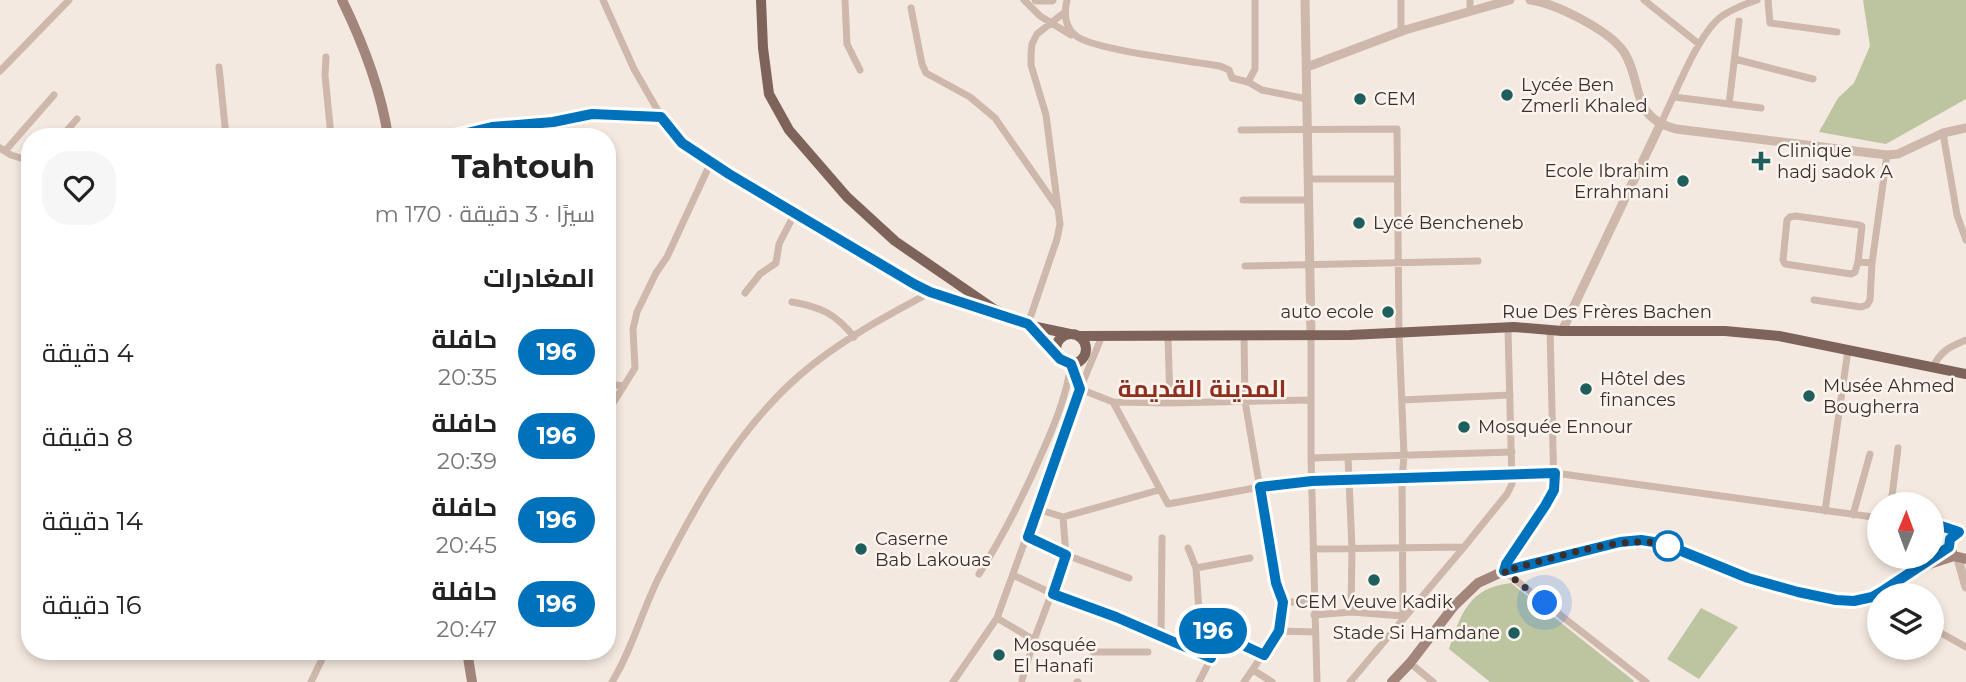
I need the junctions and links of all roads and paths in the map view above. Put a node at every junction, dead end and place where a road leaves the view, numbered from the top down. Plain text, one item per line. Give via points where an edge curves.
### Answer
1 (69, 0) edge
2 (342, 0) edge
3 (603, 0) edge
4 (761, 0) edge
5 (845, 0) edge
6 (1024, 0) edge
7 (1036, 0) edge
8 (1052, 0) edge
9 (1067, 0) edge
10 (1255, 0) edge
11 (1305, 0) edge
12 (1401, 0) edge
13 (1470, 0) edge
14 (1510, 0) edge
15 (1530, 0) edge
16 (1644, 0) edge
17 (1757, 0) edge
18 (1768, 0) edge
19 (911, 8) dead end
20 (1469, 11) junction
21 (1065, 12) junction
22 (1739, 21) dead end
23 (1051, 23) junction
24 (1401, 32) junction
25 (1837, 32) dead end
26 (1080, 40) junction
27 (1699, 44) junction
28 (327, 57) dead end
29 (1735, 59) junction
30 (219, 67) dead end
31 (1307, 67) junction
32 (860, 70) dead end
33 (0, 71) edge
34 (1813, 79) dead end
35 (1248, 82) junction
36 (54, 95) dead end
37 (1674, 97) junction
38 (1307, 99) junction
39 (1730, 104) junction
40 (1761, 108) dead end
41 (661, 117) junction
42 (77, 118) dead end
43 (1660, 125) junction
44 (22, 128) edge
45 (69, 128) edge
46 (225, 128) edge
47 (330, 128) edge
48 (386, 128) edge
49 (488, 128) edge
50 (1966, 128) edge
51 (21, 129) edge
52 (1241, 130) dead end
53 (1308, 130) junction
54 (1943, 133) junction
55 (2, 149) edge
56 (1888, 155) junction
57 (21, 157) edge
58 (711, 162) junction
59 (1308, 179) junction
60 (1397, 179) junction
61 (1243, 200) dead end
62 (1309, 200) junction
63 (1057, 207) junction
64 (795, 213) junction
65 (1966, 240) edge
66 (1478, 261) dead end
67 (1858, 262) junction
68 (1872, 263) junction
69 (1399, 264) junction
70 (1310, 265) junction
71 (1245, 266) dead end
72 (931, 292) junction
73 (745, 293) dead end
74 (1814, 300) dead end
75 (792, 302) dead end
76 (1028, 324) junction
77 (1507, 329) junction
78 (1556, 330) junction
79 (1399, 333) junction
80 (1311, 334) junction
81 (1075, 335) junction
82 (1244, 335) junction
83 (1102, 336) junction
84 (853, 337) junction
85 (1168, 337) junction
86 (1966, 340) edge
87 (1848, 350) junction
88 (1058, 356) junction
89 (1071, 364) junction
90 (1933, 367) junction
91 (1966, 374) edge
92 (616, 385) edge
93 (624, 386) junction
94 (1080, 389) junction
95 (1510, 395) junction
96 (616, 399) edge
97 (1311, 400) junction
98 (1402, 400) junction
99 (1245, 401) junction
100 (1113, 402) junction
101 (1170, 403) junction
102 (1898, 448) dead end
103 (1512, 452) junction
104 (1870, 454) dead end
105 (1404, 456) junction
106 (1348, 457) junction
107 (1311, 458) junction
108 (1555, 473) junction
109 (1512, 475) junction
110 (1402, 479) junction
111 (1349, 480) junction
112 (1312, 481) junction
113 (1260, 487) junction
114 (1159, 490) junction
115 (1892, 492) edge
116 (1037, 509) junction
117 (1825, 511) junction
118 (1853, 514) junction
119 (1867, 516) edge
120 (1063, 517) junction
121 (1944, 527) edge
122 (1962, 532) edge
123 (1028, 537) junction
124 (1162, 538) dead end
125 (1464, 547) junction
126 (1188, 548) dead end
127 (1352, 548) junction
128 (1402, 548) junction
129 (1313, 549) junction
130 (1066, 555) junction
131 (1957, 555) edge
132 (1250, 558) dead end
133 (1196, 568) junction
134 (1504, 571) junction
135 (979, 574) dead end
136 (1013, 575) junction
137 (1129, 578) dead end
138 (1897, 583) edge
139 (1966, 587) edge
140 (1053, 594) junction
141 (1867, 599) edge
142 (1283, 602) junction
143 (1314, 602) junction
144 (1351, 612) junction
145 (1314, 615) junction
146 (1404, 616) junction
147 (997, 618) junction
148 (1213, 631) junction
149 (1279, 631) junction
150 (1315, 632) junction
151 (1944, 635) edge
152 (1161, 638) junction
153 (1034, 640) junction
154 (1966, 647) edge
155 (1093, 652) dead end
156 (1148, 652) dead end
157 (1264, 655) junction
158 (1211, 658) junction
159 (322, 660) edge
160 (468, 660) edge
161 (1410, 663) junction
162 (1253, 670) junction
163 (1022, 681) edge
164 (312, 682) edge
165 (472, 682) edge
166 (612, 682) edge
167 (953, 682) edge
168 (1199, 682) edge
169 (1244, 682) edge
170 (1272, 682) edge
171 (1317, 682) edge
172 (1350, 682) edge
173 (1392, 682) edge
174 (1433, 682) edge
175 (1646, 682) edge

1 - 33 street
2 - 48 main road via 362,46
3 - 41 street
4 - 76 main road via 769,94 789,130 847,197 895,241 994,309
5 - 32 street via 847,44
6 - 23 street
7 - 8 street
9 - 21 street
10 - 35 street via 1255,69
11 - 31 street
12 - 24 street
13 - 20 street
14 - 20 street
15 - 43 street via 1556,8 1615,43 1631,67 1641,102
16 - 27 street
17 - 27 street via 1722,16
18 - 25 street via 1770,23
19 - 63 street via 926,73 970,97 995,118
20 - 24 street
21 - 23 street
21 - 26 street via 1070,30
22 - 29 street
23 - 26 street
23 - 63 street via 1032,44 1031,65 1046,115
24 - 31 street
26 - 35 street via 1220,66 1229,70 1232,78
27 - 37 street
28 - 47 street
29 - 34 street
29 - 39 street
30 - 46 street
31 - 38 street
35 - 38 street via 1262,90
36 - 44 street
37 - 39 street
37 - 43 street
38 - 53 street
39 - 40 street
41 - 49 street via 592,114
41 - 58 street via 682,143
42 - 45 street
43 - 56 street
43 - 78 street
50 - 54 street
51 - 55 street
52 - 53 street
53 - 59 street
53 - 60 street via 1397,129
54 - 56 street
54 - 65 street via 1956,215
55 - 57 street
56 - 68 street
58 - 64 street
58 - 93 street via 634,321 635,368
59 - 60 street
59 - 62 street
60 - 69 street
61 - 62 street
62 - 70 street
63 - 76 street via 1057,239
64 - 72 street
64 - 73 street via 779,244 776,263
66 - 69 street
67 - 67 street via 1862,226 1796,216 1787,220 1785,264 1851,274
67 - 68 street
68 - 74 street via 1867,305
69 - 70 street
69 - 79 street
70 - 71 street
70 - 80 street
72 - 76 street
72 - 84 street
75 - 84 street via 836,317
76 - 81 main road, Rue Des Frères Bachen
76 - 88 main road
77 - 78 main road, Rue Des Frères Bachen
77 - 79 main road, Rue Des Frères Bachen
77 - 95 street
78 - 87 main road, Rue Des Frères Bachen via 1735,331
78 - 108 street
79 - 80 main road, Rue Des Frères Bachen
79 - 98 street
80 - 82 main road, Rue Des Frères Bachen
80 - 97 street
81 - 83 main road, Rue Des Frères Bachen
81 - 88 main road via 1058,342
81 - 89 main road via 1086,344 1086,353
82 - 85 main road, Rue Des Frères Bachen
82 - 99 street
83 - 85 main road, Rue Des Frères Bachen
83 - 94 street
84 - 166 street via 777,397 715,474 653,589
85 - 101 street
86 - 90 street via 1946,348
87 - 90 main road, Rue Des Frères Bachen
87 - 117 street
88 - 89 main road
89 - 94 street
89 - 135 street via 1059,416 1003,537
90 - 91 main road, Rue Des Frères Bachen
92 - 93 street
93 - 96 street
94 - 100 street
94 - 116 street
95 - 98 street
95 - 103 street
97 - 99 street
97 - 107 street
98 - 105 street
99 - 101 street
99 - 113 street
100 - 101 street
100 - 114 street
102 - 115 street
103 - 105 street
103 - 109 street
104 - 118 street
105 - 106 street
105 - 110 street
106 - 107 street
106 - 111 street
107 - 112 street
108 - 109 street
108 - 117 street
108 - 134 street via 1554,490
109 - 110 street
109 - 125 street via 1507,495
110 - 111 street
110 - 128 street
111 - 112 street
111 - 127 street
112 - 113 street
112 - 129 street
113 - 114 street via 1168,505
113 - 142 street
114 - 120 street
116 - 120 street
116 - 123 street
117 - 118 street
118 - 119 street
120 - 130 street
121 - 122 street
122 - 131 main road via 1950,539
123 - 130 street
123 - 136 street
124 - 152 street
125 - 128 street
125 - 146 street
126 - 133 street
127 - 128 street
127 - 129 street
127 - 144 street
128 - 146 street
129 - 143 street
130 - 137 street
130 - 140 street
131 - 138 main road via 1919,567
131 - 139 street
132 - 133 street
133 - 148 street via 1199,611
134 - 141 main road via 1641,540 1798,592 1845,601
134 - 161 main road via 1478,583 1454,606
134 - 175 street
136 - 140 street
136 - 147 street
140 - 152 street
140 - 153 street
142 - 143 street
142 - 149 street
143 - 145 street
144 - 145 street
144 - 146 street
145 - 150 street
146 - 172 street
147 - 153 street
147 - 167 street
148 - 157 street
148 - 158 street
149 - 150 street
149 - 157 street
150 - 171 street
151 - 154 street
152 - 158 street
153 - 163 street
155 - 156 street
157 - 162 street
158 - 168 street
159 - 164 street
160 - 165 main road
161 - 173 main road
161 - 174 street
162 - 169 street
162 - 170 street

